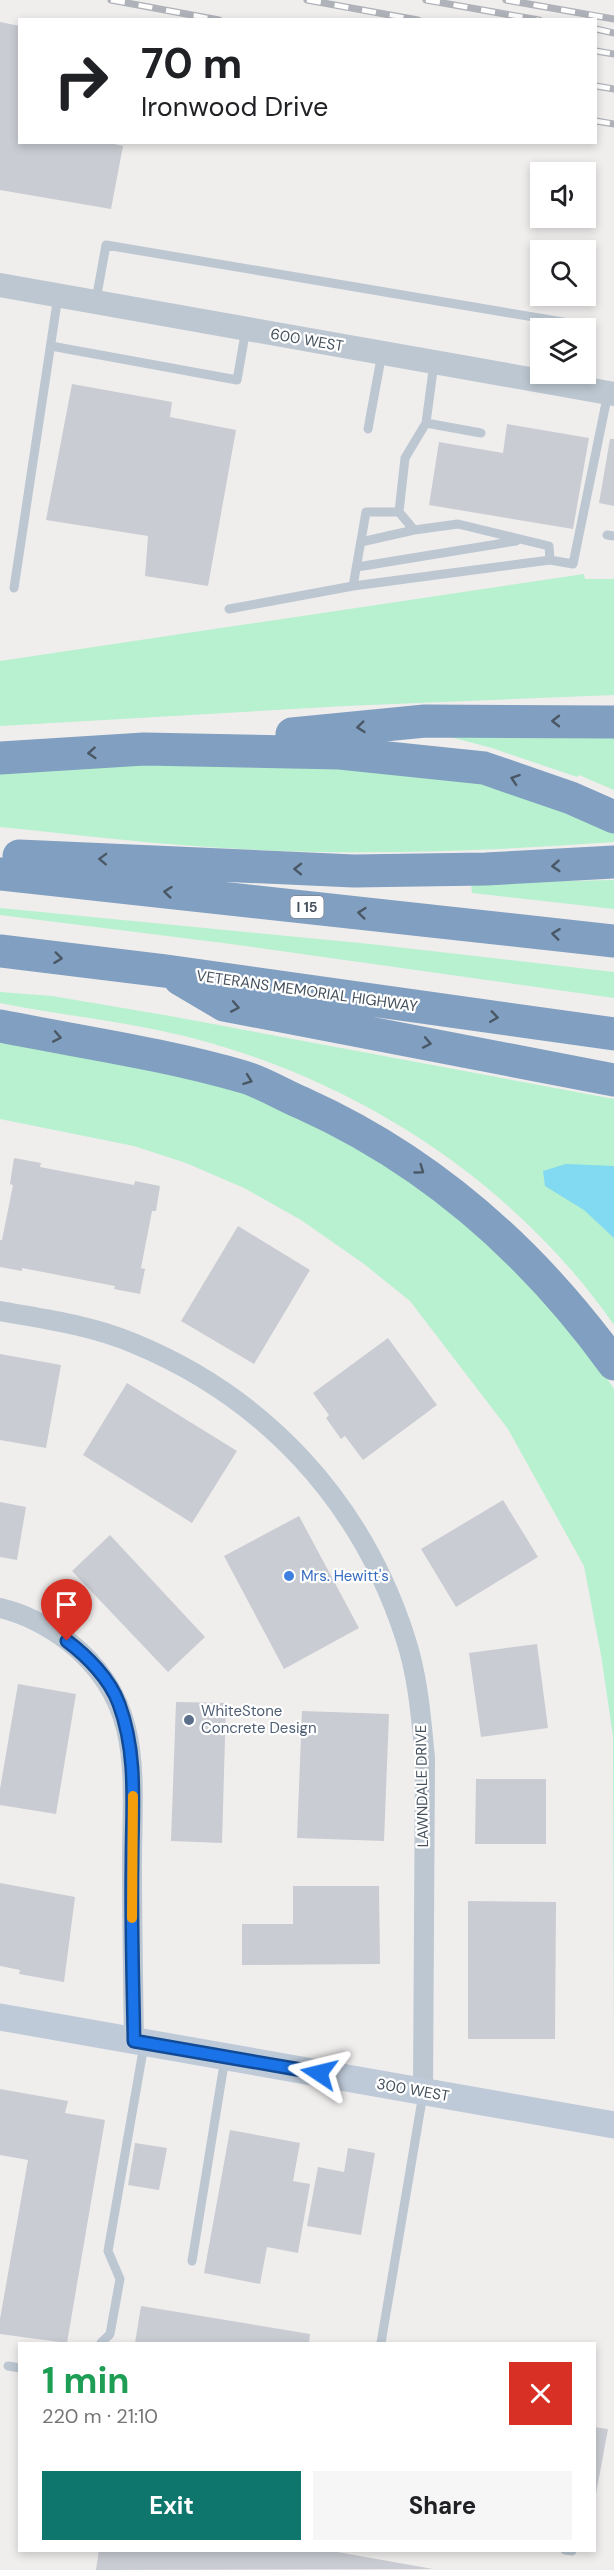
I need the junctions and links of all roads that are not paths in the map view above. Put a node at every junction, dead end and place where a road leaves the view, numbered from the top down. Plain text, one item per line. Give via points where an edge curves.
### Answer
1 (0, 285) edge
2 (58, 296) junction
3 (96, 303) junction
4 (539, 318) edge
5 (246, 329) junction
6 (51, 346) junction
7 (382, 353) junction
8 (435, 363) junction
9 (530, 375) edge
10 (575, 384) edge
11 (611, 394) edge
12 (426, 423) junction
13 (368, 429) dead end
14 (481, 433) dead end
15 (399, 512) junction
16 (414, 530) junction
17 (521, 540) junction
18 (361, 542) junction
19 (550, 560) junction
20 (357, 567) junction
21 (353, 586) junction
22 (14, 588) dead end
23 (229, 609) dead end
24 (614, 722) edge
25 (144, 749) junction
26 (0, 758) edge
27 (614, 817) edge
28 (0, 856) edge
29 (614, 862) edge
30 (0, 874) edge
31 (614, 941) edge
32 (0, 951) edge
33 (165, 971) junction
34 (0, 1026) edge
35 (614, 1034) edge
36 (614, 1080) edge
37 (0, 1311) edge
38 (614, 1364) edge
39 (0, 1608) edge
40 (0, 2017) edge
41 (139, 2041) junction
42 (226, 2056) junction
43 (423, 2092) junction
44 (614, 2125) edge
45 (192, 2261) dead end
46 (101, 2342) edge
47 (381, 2342) edge
48 (8, 2366) dead end
49 (18, 2368) edge

1 - 2 street, 600 WEST
2 - 3 street, 600 WEST
2 - 6 lane
3 - 4 lane via 106,245
3 - 5 street, 600 WEST
5 - 6 lane via 237,380
5 - 7 street, 600 WEST
6 - 22 lane
7 - 8 street, 600 WEST
7 - 13 lane
8 - 9 street, 600 WEST
8 - 12 lane
10 - 11 street, 600 WEST
11 - 19 lane via 573,564
12 - 14 lane
12 - 15 lane via 405,458
15 - 16 lane
15 - 18 lane via 366,512
16 - 17 lane via 458,524
16 - 18 lane
17 - 19 lane via 549,546
17 - 20 lane
18 - 20 lane
19 - 21 lane
20 - 21 lane
21 - 23 lane
24 -> 25 highway via 425,721
25 -> 26 highway
27 -> 25 highway via 484,768 340,753
29 -> 28 highway via 354,871
31 -> 30 highway, I 15
32 -> 33 highway, VETERANS MEMORIAL HIGHWAY
33 -> 35 highway, VETERANS MEMORIAL HIGHWAY
33 -> 36 highway via 224,1005
34 -> 38 highway via 153,1055 246,1078 391,1149 518,1249 580,1318
37 - 43 street, LAWNDALE DRIVE via 76,1325 131,1342 178,1363 225,1391 300,1456 366,1546 406,1638 420,1706 425,1758
39 - 41 street via 51,1628 83,1653 118,1701 128,1733 134,1782
40 - 41 main road, 300 WEST
41 - 42 main road, 300 WEST
41 - 46 lane via 108,2251 120,2279 110,2334
42 - 43 main road, 300 WEST
42 - 45 lane
43 - 44 main road, 300 WEST
43 - 47 lane
48 - 49 lane

